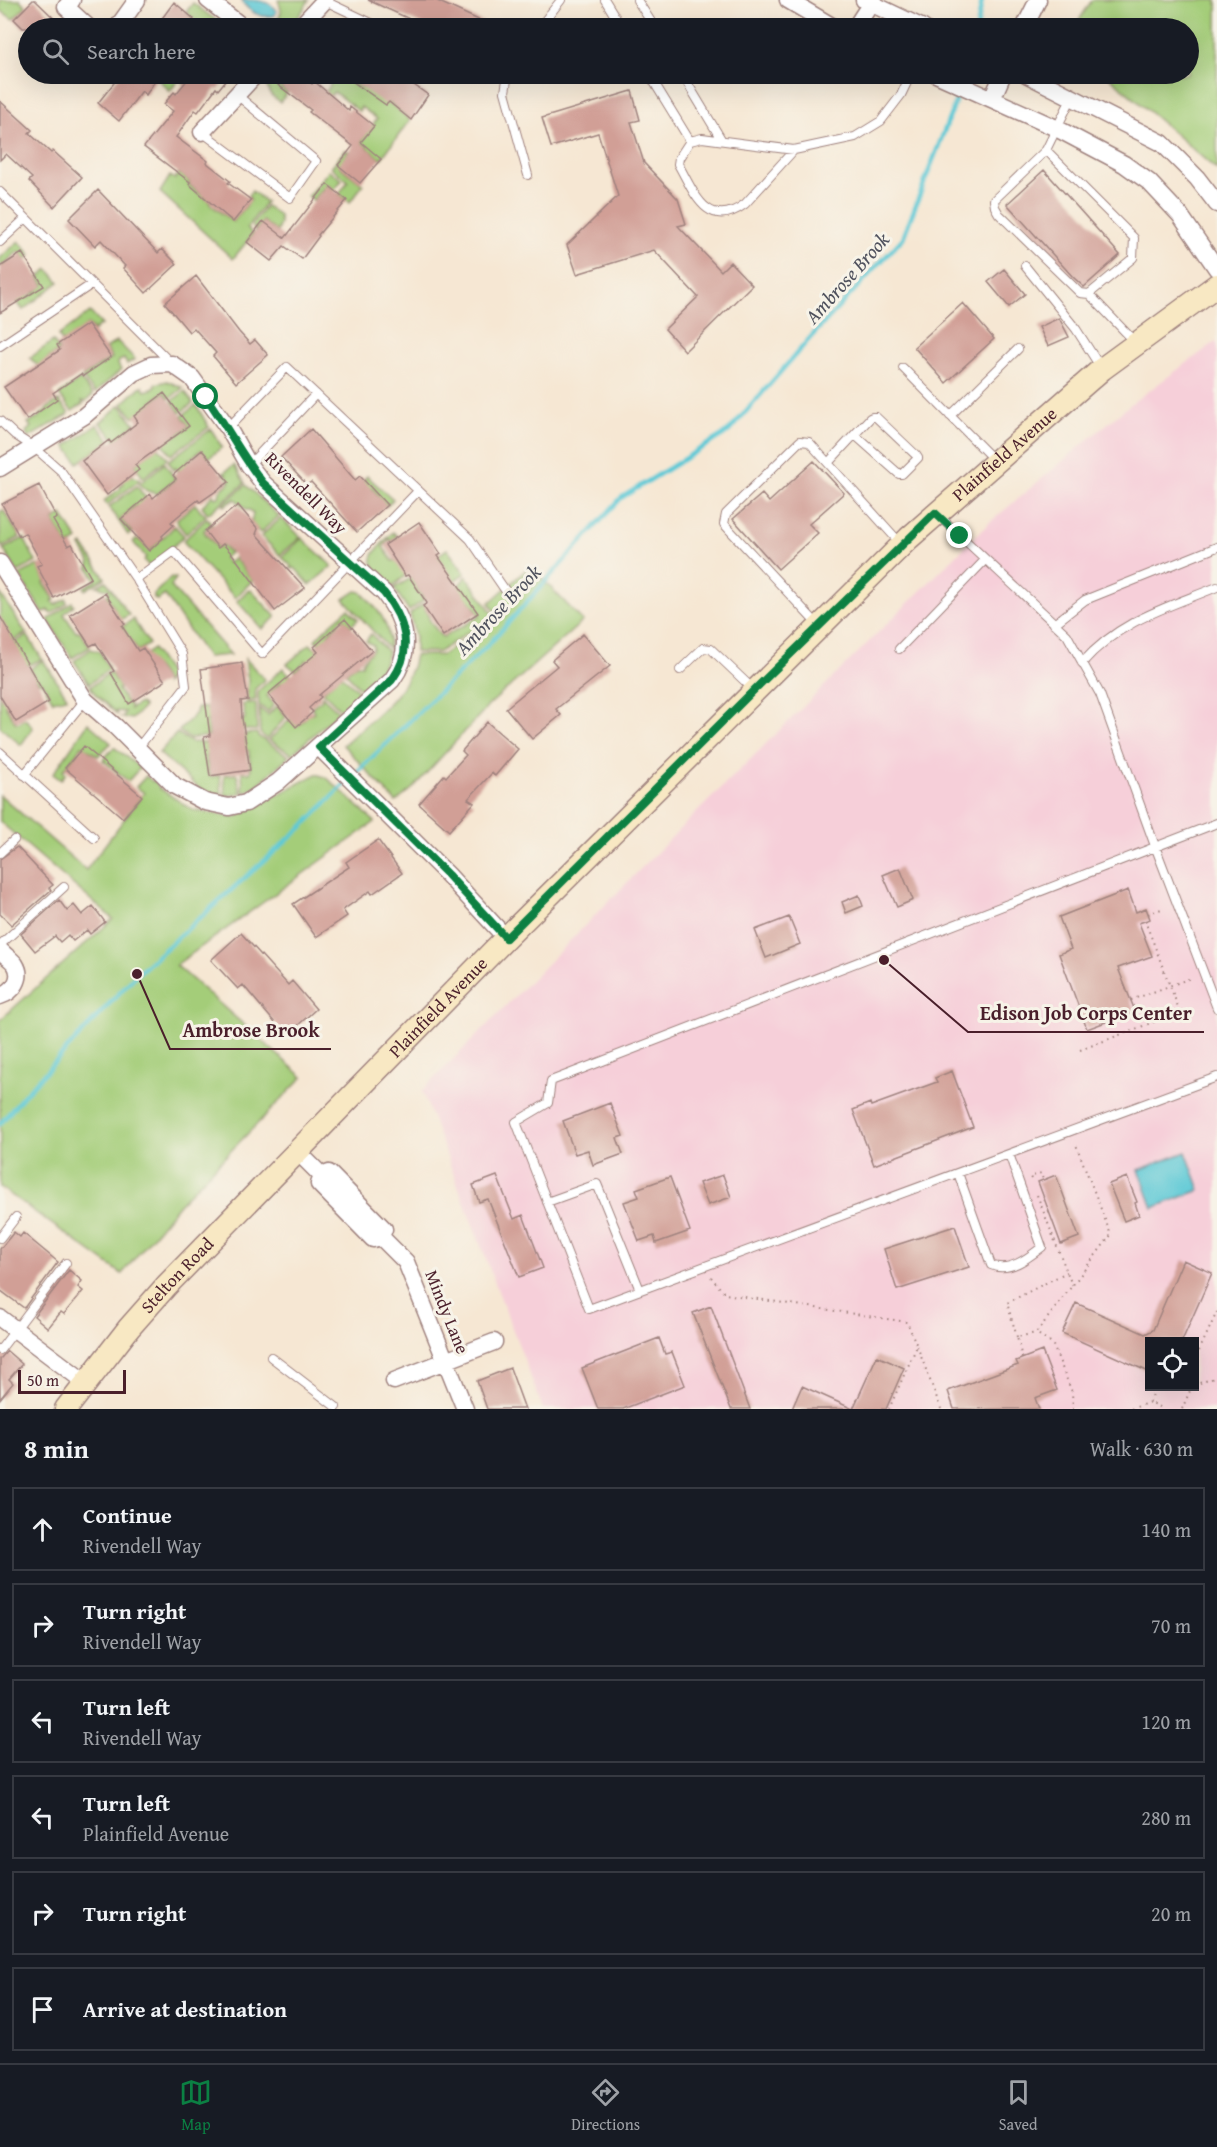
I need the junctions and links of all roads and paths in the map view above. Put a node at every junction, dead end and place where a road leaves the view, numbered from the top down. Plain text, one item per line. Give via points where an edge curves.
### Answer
1 (72, 0) edge
2 (137, 0) edge
3 (208, 0) edge
4 (325, 0) edge
5 (561, 0) edge
6 (605, 0) edge
7 (638, 0) edge
8 (788, 0) edge
9 (1038, 0) edge
10 (869, 1) edge
11 (78, 18) edge
12 (124, 18) edge
13 (231, 18) edge
14 (308, 18) edge
15 (362, 18) edge
16 (547, 18) edge
17 (616, 18) edge
18 (649, 18) edge
19 (818, 18) edge
20 (860, 18) edge
21 (903, 18) edge
22 (1029, 18) edge
23 (247, 84) edge
24 (506, 84) edge
25 (655, 84) edge
26 (688, 84) edge
27 (906, 84) edge
28 (958, 84) edge
29 (999, 84) edge
30 (1046, 84) edge
31 (237, 95) junction
32 (1072, 97) junction
33 (992, 99) junction
34 (1056, 128) junction
35 (202, 132) joint
36 (721, 139) junction
37 (690, 141) junction
38 (794, 150) junction
39 (1046, 150) junction
40 (528, 175) dead end
41 (0, 192) edge
42 (1217, 204) edge
43 (26, 218) junction
44 (0, 242) edge
45 (1025, 266) dead end
46 (1217, 269) edge
47 (92, 284) junction
48 (1217, 285) edge
49 (1089, 294) junction
50 (1137, 343) junction
51 (0, 346) edge
52 (1018, 349) dead end
53 (172, 364) junction
54 (903, 368) dead end
55 (1101, 369) junction
56 (316, 394) junction
57 (950, 416) junction
58 (0, 421) edge
59 (228, 428) junction
60 (855, 435) junction
61 (35, 447) junction
62 (995, 461) junction
63 (828, 463) junction
64 (249, 465) junction
65 (0, 468) edge
66 (418, 490) junction
67 (935, 513) junction
68 (902, 545) junction
69 (1217, 548) edge
70 (985, 560) junction
71 (0, 563) edge
72 (350, 563) junction
73 (136, 579) junction
74 (1217, 587) edge
75 (505, 590) dead end
76 (1054, 624) junction
77 (819, 626) junction
78 (899, 649) dead end
79 (1082, 663) junction
80 (680, 670) dead end
81 (754, 690) junction
82 (85, 700) junction
83 (319, 747) junction
84 (138, 748) junction
85 (0, 752) edge
86 (24, 775) junction
87 (1217, 823) edge
88 (94, 838) dead end
89 (14, 840) dead end
90 (1155, 846) junction
91 (0, 853) edge
92 (64, 887) dead end
93 (1164, 908) dead end
94 (1148, 914) dead end
95 (1145, 921) dead end
96 (506, 938) junction
97 (2, 952) edge
98 (1191, 978) dead end
99 (1169, 986) junction
100 (0, 996) edge
101 (1131, 1000) dead end
102 (1217, 1008) edge
103 (1080, 1050) dead end
104 (1217, 1077) edge
105 (1070, 1131) junction
106 (298, 1152) junction
107 (1009, 1154) junction
108 (958, 1173) junction
109 (1043, 1180) dead end
110 (547, 1202) junction
111 (1046, 1203) dead end
112 (1041, 1205) junction
113 (16, 1216) dead end
114 (1053, 1223) dead end
115 (1048, 1225) junction
116 (0, 1238) edge
117 (66, 1263) dead end
118 (702, 1267) junction
119 (1067, 1272) junction
120 (1072, 1285) junction
121 (640, 1290) junction
122 (1217, 1311) edge
123 (0, 1318) edge
124 (16, 1330) junction
125 (1036, 1333) junction
126 (1017, 1337) junction
127 (494, 1342) dead end
128 (916, 1346) junction
129 (0, 1350) edge
130 (1199, 1351) edge
131 (271, 1357) dead end
132 (1022, 1358) dead end
133 (447, 1361) junction
134 (1217, 1377) edge
135 (394, 1381) dead end
136 (86, 1383) junction
137 (1199, 1384) edge
138 (1154, 1391) edge
139 (1191, 1391) edge
140 (1150, 1402) junction
141 (336, 1407) dead end
142 (66, 1409) edge
143 (465, 1409) edge
144 (889, 1409) edge
145 (941, 1409) edge
146 (1073, 1409) edge
147 (1131, 1409) edge
148 (1164, 1409) edge
149 (1182, 1409) edge

1 - 11 street via 66,7
2 - 12 street
3 - 13 street
4 - 14 street
4 - 15 lane
5 - 16 lane
6 - 17 lane
7 - 18 lane
8 - 19 street
9 - 22 street
10 - 20 street
10 - 21 street
23 - 31 street
24 - 40 lane via 505,92
25 - 37 lane
26 - 36 lane
27 - 38 lane via 881,121 855,137
28 - 33 street
29 - 33 street
30 - 32 street
31 - 35 street
31 - 35 lane via 316,161 290,198
32 - 34 lane
32 - 42 street via 1162,142
33 - 34 street
34 - 39 lane
34 - 46 street via 1124,164 1149,182 1180,214
36 - 37 lane
36 - 38 lane
37 - 38 lane via 678,164 701,203 708,211 719,214 745,204
39 - 49 lane via 1134,238 1133,258
39 - 49 lane via 994,200 995,207 1080,293
41 - 43 lane
43 - 44 lane
43 - 47 lane
45 - 55 lane via 1076,329
47 - 51 lane
47 - 53 lane
48 - 50 main road, Plainfield Avenue
49 - 50 lane
50 - 55 main road, Plainfield Avenue
52 - 57 lane
53 - 59 street, Rivendell Way via 192,378
53 - 61 street via 151,365 134,374 84,416
54 - 57 lane
55 - 62 main road, Plainfield Avenue
56 - 59 lane via 287,367
56 - 64 lane
56 - 66 lane
57 - 62 lane
58 - 61 lane
59 - 64 street, Rivendell Way
60 - 60 lane via 899,474 918,458 876,417 870,418
60 - 63 lane
61 - 65 street
61 - 73 lane via 61,471
62 - 67 main road, Plainfield Avenue
63 - 68 lane
63 - 77 lane via 809,442 800,441 726,514 724,524
64 - 72 street, Rivendell Way via 263,483
66 - 72 lane
66 - 75 lane via 470,539
67 - 68 main road, Plainfield Avenue
67 - 70 lane
68 - 77 main road, Plainfield Avenue
69 - 76 lane via 1085,600
70 - 76 lane
70 - 78 lane
71 - 82 street, Rivendell Way
72 - 73 lane via 262,654 174,551
72 - 83 street, Rivendell Way via 397,610 406,648 402,667 392,680
73 - 84 lane via 182,654 186,686
74 - 79 lane via 1114,632
76 - 79 lane via 1067,635
77 - 81 main road, Plainfield Avenue
79 - 90 lane via 1100,694
80 - 81 lane via 703,648 711,649
81 - 96 main road, Plainfield Avenue
82 - 84 street, Rivendell Way
82 - 86 lane
83 - 84 street, Rivendell Way via 278,783 246,803 229,807 204,802 175,786
83 - 96 street
85 - 86 lane
86 - 88 lane
87 - 90 lane
89 - 91 lane
90 - 102 lane
90 - 110 lane via 551,1081 548,1103 516,1122
92 - 97 lane
93 - 94 path
95 - 99 path
96 - 106 main road, Plainfield Avenue
97 - 100 street via 14,963 18,979 9,993
98 - 99 path
99 - 101 path
99 - 103 path via 1180,1012
104 - 105 lane
105 - 107 lane
105 - 120 path via 1111,1235
106 - 133 street, Mindy Lane via 322,1176 319,1184 373,1239 381,1237 406,1262
106 - 136 main road, Stelton Road via 166,1285
107 - 108 lane
107 - 108 lane via 1042,1247 1022,1262 999,1268 991,1265
108 - 118 lane
109 - 112 path via 1041,1173 1030,1177
110 - 121 lane via 597,1184
110 - 121 lane via 589,1309
111 - 112 path
112 - 115 path
113 - 116 lane
114 - 115 path
115 - 119 path
117 - 124 lane
118 - 121 lane
118 - 128 path via 725,1294 907,1322
119 - 120 path
119 - 126 path via 1006,1303
120 - 125 path
122 - 130 path
123 - 124 street
124 - 129 lane
124 - 136 street
125 - 126 path
125 - 146 path via 1048,1339 1054,1348 1072,1392
126 - 132 path
127 - 133 street
128 - 144 path
128 - 145 path
131 - 141 lane
133 - 135 street
133 - 143 street, Mindy Lane
134 - 137 path
136 - 142 main road, Stelton Road
138 - 140 path
139 - 149 path
140 - 147 path
140 - 148 path

